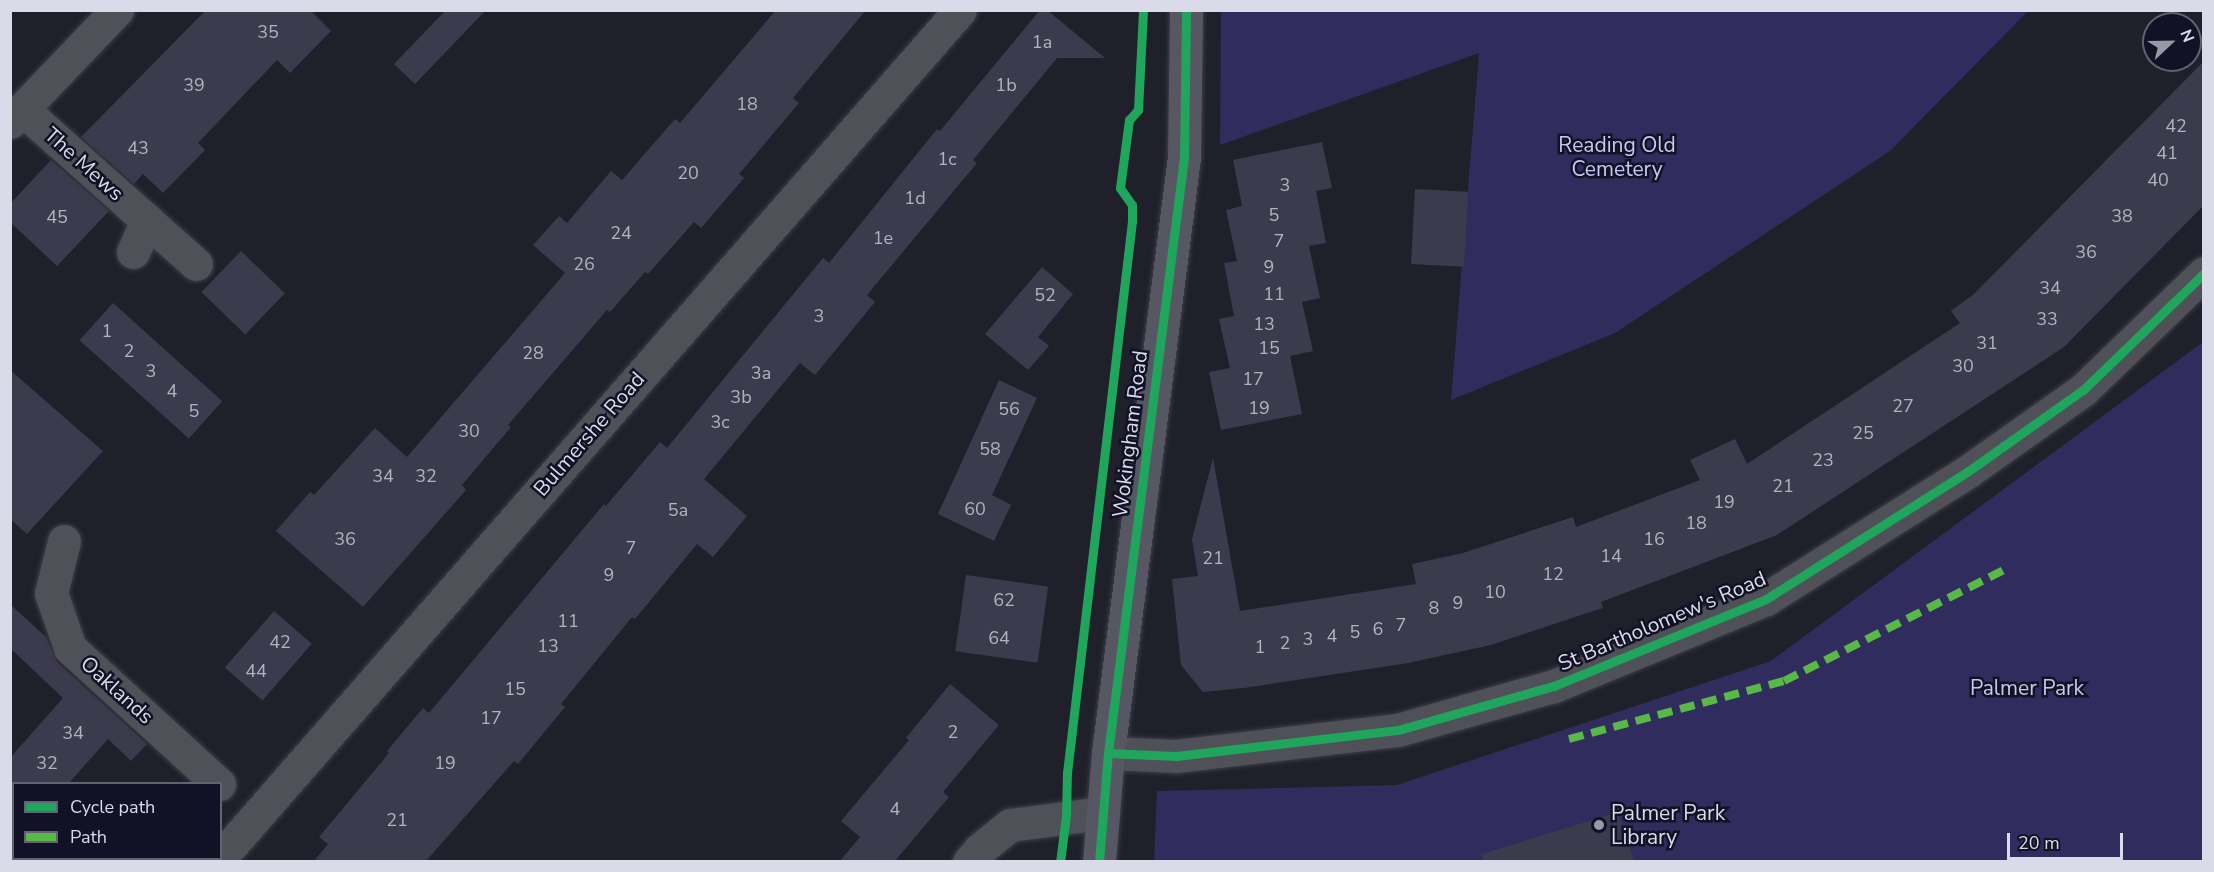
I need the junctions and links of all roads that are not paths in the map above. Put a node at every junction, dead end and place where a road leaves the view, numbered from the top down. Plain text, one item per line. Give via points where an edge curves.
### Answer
1 (117, 10) edge
2 (960, 10) edge
3 (1186, 10) edge
4 (16, 115) edge
5 (147, 220) junction
6 (133, 252) dead end
7 (196, 264) dead end
8 (2204, 273) edge
9 (64, 541) dead end
10 (1108, 753) junction
11 (218, 782) edge
12 (222, 786) edge
13 (1103, 813) junction
14 (256, 818) junction
15 (222, 856) edge
16 (969, 861) edge
17 (1099, 861) edge

1 - 4 street
2 - 14 street, Bulmershe Road
3 - 10 main road, Wokingham Road via 1184,157
4 - 5 street, The Mews
5 - 6 street
5 - 7 street, The Mews
8 - 10 street, St Bartholomew's Road via 2083,390 1967,472 1766,599 1554,686 1398,730 1176,756
9 - 11 street, Oaklands via 51,593 70,648
10 - 13 main road, Wokingham Road
12 - 14 street, Oaklands
13 - 16 street via 1010,825
13 - 17 main road, Wokingham Road
14 - 15 street, Bulmershe Road

